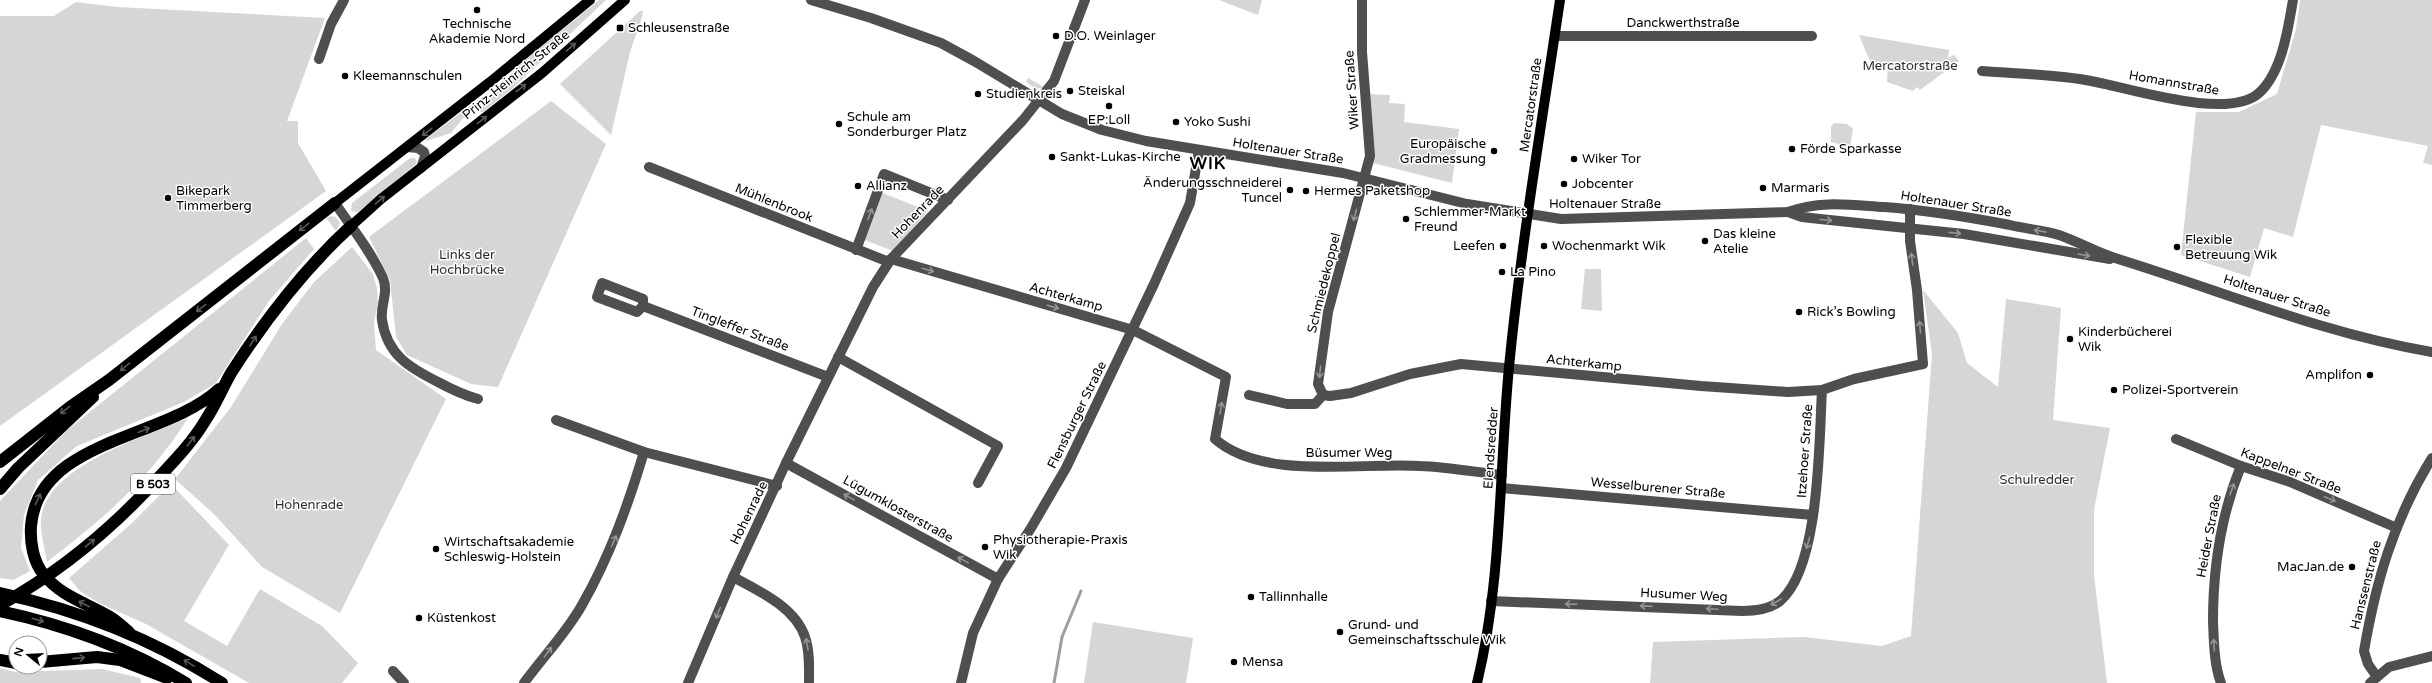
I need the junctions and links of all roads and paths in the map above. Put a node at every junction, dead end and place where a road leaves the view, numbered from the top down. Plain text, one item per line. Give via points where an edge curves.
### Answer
1 (344, 0) edge
2 (590, 0) edge
3 (624, 0) edge
4 (811, 0) edge
5 (1085, 0) edge
6 (1362, 0) edge
7 (1560, 0) edge
8 (2293, 0) edge
9 (1554, 36) junction
10 (1812, 36) dead end
11 (319, 59) dead end
12 (1982, 71) dead end
13 (1039, 101) junction
14 (407, 147) junction
15 (1199, 150) junction
16 (650, 167) dead end
17 (422, 168) junction
18 (1365, 178) junction
19 (948, 200) junction
20 (334, 204) junction
21 (1910, 209) junction
22 (1788, 212) junction
23 (1528, 214) junction
24 (351, 226) junction
25 (1909, 228) junction
26 (856, 250) junction
27 (2116, 258) junction
28 (890, 261) junction
29 (643, 306) dead end
30 (1133, 330) junction
31 (2432, 352) edge
32 (838, 357) junction
33 (1509, 368) junction
34 (828, 377) junction
35 (1226, 377) joint
36 (109, 380) junction
37 (226, 382) junction
38 (1822, 390) junction
39 (1249, 395) dead end
40 (1323, 395) junction
41 (478, 399) dead end
42 (556, 420) dead end
43 (2176, 439) dead end
44 (644, 452) junction
45 (2432, 458) edge
46 (0, 462) edge
47 (786, 463) junction
48 (2241, 466) junction
49 (1502, 475) junction
50 (978, 483) dead end
51 (777, 486) junction
52 (1501, 488) junction
53 (0, 489) edge
54 (1813, 515) junction
55 (2397, 528) junction
56 (733, 577) junction
57 (998, 578) junction
58 (0, 593) edge
59 (1491, 601) junction
60 (0, 605) edge
61 (0, 611) edge
62 (129, 632) junction
63 (2432, 656) edge
64 (48, 661) edge
65 (393, 671) dead end
66 (2374, 680) edge
67 (179, 683) edge
68 (186, 683) edge
69 (222, 683) edge
70 (404, 683) edge
71 (524, 683) edge
72 (688, 683) edge
73 (809, 683) edge
74 (961, 683) edge
75 (1477, 683) edge
76 (2221, 683) edge

1 - 11 street via 331,24
2 -> 14 main road, Prinz-Heinrich-Straße
17 -> 3 main road, Prinz-Heinrich-Straße via 542,73
4 - 13 street, Holtenauer Straße via 941,43
5 - 13 street, Hohenrade via 1054,81
6 - 18 street, Wiker Straße via 1361,47 1370,156
7 - 9 main road, Mercatorstraße
8 - 12 street, Homannstraße via 2289,27 2276,68 2260,92 2247,100 2223,105 2196,103 2091,81
9 - 10 street, Danckwerthstraße
9 - 23 main road, Mercatorstraße
13 - 15 street, Holtenauer Straße via 1079,122 1102,130
13 - 19 street, Hohenrade
14 - 17 street via 418,148 424,152
14 - 20 main road, Prinz-Heinrich-Straße
15 - 18 street, Holtenauer Straße
15 - 30 street, Flensburger Straße via 1190,203
16 - 26 street, Mühlenbrook
24 -> 17 main road, Prinz-Heinrich-Straße
18 - 23 street, Holtenauer Straße via 1467,204
18 -> 40 street, Schmiedekoppel via 1328,312 1318,384
26 -> 19 street via 884,174
19 - 28 street, Hohenrade
20 - 24 street
20 -> 36 highway
21 - 22 street, Holtenauer Straße via 1822,204
21 - 25 street
27 -> 21 street, Holtenauer Straße via 2057,235
22 - 23 street, Holtenauer Straße via 1598,219 1561,219
22 -> 25 street, Holtenauer Straße via 1802,217
23 - 33 main road, Elendsredder
37 -> 24 highway, B 503 via 263,326 306,271
24 - 41 street via 383,279 386,294 382,319 391,348 408,367 463,395
25 -> 27 street, Holtenauer Straße via 1964,234 2108,259
38 -> 25 street, Achterkamp via 1854,379 1923,364
26 - 28 street, Mühlenbrook
27 - 31 street, Holtenauer Straße via 2320,324 2389,344
28 -> 30 street, Achterkamp
28 - 32 street, Hohenrade via 873,287
29 - 34 street, Tingleffer Straße
30 - 35 street, Achterkamp
30 - 57 street, Flensburger Straße via 1066,468
32 - 34 street, Hohenrade
32 - 50 street via 998,446
33 - 38 street, Achterkamp via 1571,376 1701,386 1788,392
33 - 40 street, Achterkamp via 1461,364 1410,374 1351,393
33 - 49 main road, Elendsredder
34 - 47 street, Hohenrade
49 -> 35 street, Büsumer Weg via 1420,466 1297,466 1228,450 1215,439
36 -> 46 highway
36 - 53 highway via 18,468
60 -> 37 highway, B 503 via 60,568 123,516 182,453 205,421
62 -> 37 highway via 110,617 65,595 43,574 35,558 30,536 35,506 41,492 71,462 188,411 210,398
38 - 54 street, Itzehoer Straße
39 - 40 street, Achterkamp via 1287,404 1315,404
42 - 44 street
43 - 48 street, Kappelner Straße
44 - 51 street
71 -> 44 street via 582,606 628,505
45 - 55 street, Hanssenstraße
47 - 51 street, Hohenrade
57 -> 47 street, Lügumklosterstraße
48 -> 55 street, Kappelner Straße via 2290,482
76 -> 48 street, Heider Straße via 2214,644 2213,577 2225,510
49 - 52 main road, Elendsredder
51 - 56 street, Hohenrade
52 - 54 street, Wesselburener Straße
52 - 59 main road, Elendsredder
54 -> 59 street, Husumer Weg via 1812,531 1801,571 1779,602 1758,610
55 - 66 street, Hanssenstraße via 2380,572 2364,651
56 -> 72 street, Hohenrade
73 -> 56 street via 805,636 795,620 770,598
57 - 74 street, Flensburger Straße via 973,634
58 - 62 highway via 44,602
59 - 75 main road, Elendsredder
61 -> 68 highway via 75,631 119,648 156,664
69 -> 62 highway via 165,648
63 - 66 street via 2389,667
64 -> 67 highway via 96,657 120,660
65 - 70 street

